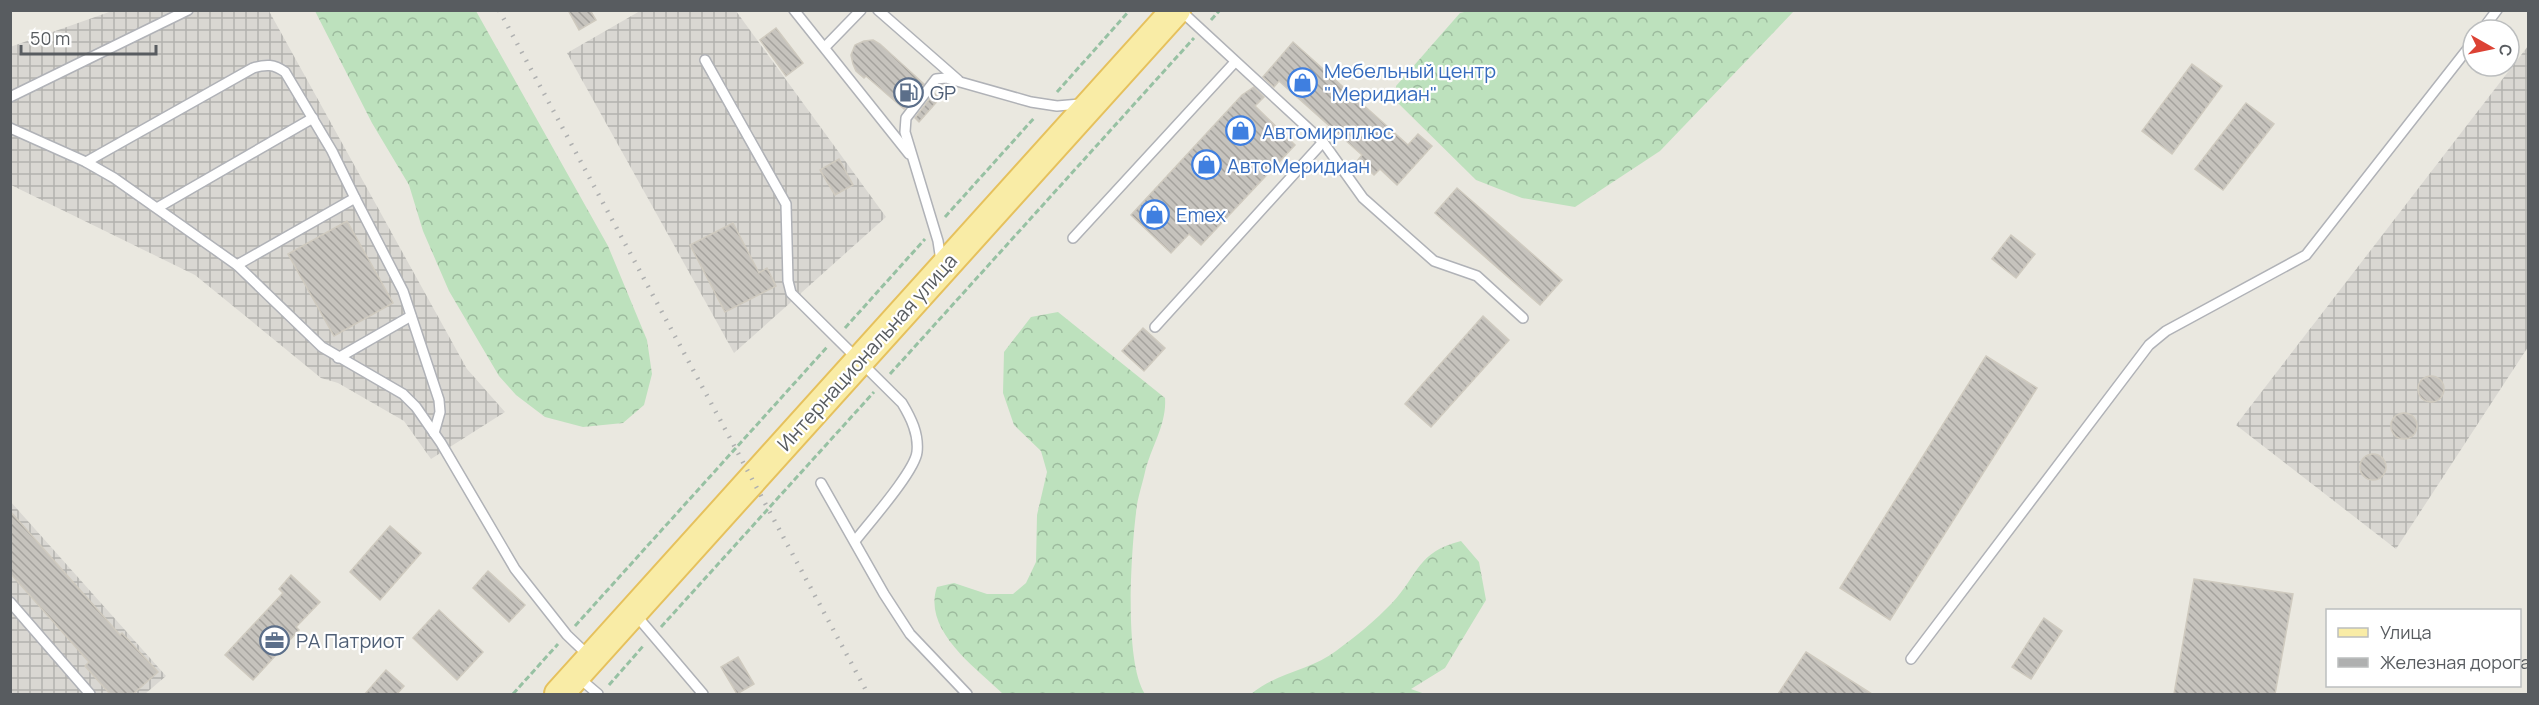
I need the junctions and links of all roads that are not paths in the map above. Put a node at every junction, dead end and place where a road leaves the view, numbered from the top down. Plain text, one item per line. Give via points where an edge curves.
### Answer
1 (188, 10) edge
2 (794, 10) edge
3 (861, 10) edge
4 (878, 10) edge
5 (1178, 10) edge
6 (825, 47) junction
7 (2461, 57) edge
8 (705, 60) dead end
9 (1235, 62) junction
10 (962, 83) junction
11 (10, 98) edge
12 (1092, 102) junction
13 (313, 118) junction
14 (10, 128) edge
15 (1323, 142) junction
16 (914, 160) junction
17 (86, 162) junction
18 (355, 198) junction
19 (157, 208) junction
20 (1073, 238) dead end
21 (237, 266) junction
22 (942, 270) junction
23 (411, 316) junction
24 (1522, 318) dead end
25 (1155, 327) dead end
26 (338, 358) junction
27 (859, 362) junction
28 (434, 433) junction
29 (821, 483) dead end
30 (855, 541) junction
31 (10, 602) edge
32 (633, 612) junction
33 (1911, 658) dead end
34 (576, 676) edge
35 (82, 687) junction
36 (74, 694) edge
37 (90, 694) edge
38 (598, 694) edge
39 (703, 694) edge
40 (967, 694) edge

1 - 11 lane
2 - 6 lane
3 - 6 lane
4 - 10 lane
5 - 9 lane
5 - 12 main road, Интернациональная улица
6 - 16 lane
7 - 33 lane via 2306,255 2166,331 2149,345
8 - 27 lane via 786,204 789,288
9 - 15 lane
9 - 20 lane
10 - 12 lane via 1046,105
10 - 16 lane via 946,78 936,80 906,118 905,132
12 - 22 main road, Интернациональная улица
13 - 17 lane via 285,72 266,64
13 - 18 lane
13 - 19 lane
14 - 17 lane
15 - 24 lane via 1363,198 1434,261 1477,276
15 - 25 lane
16 - 22 lane
17 - 19 lane
18 - 21 lane
18 - 23 lane via 403,291
19 - 21 lane
21 - 26 lane
22 - 27 main road, Интернациональная улица
23 - 26 lane
23 - 28 lane via 439,400
26 - 28 lane via 403,394
27 - 30 lane via 909,414 917,454
27 - 32 main road, Интернациональная улица
28 - 34 lane via 515,569 567,635
29 - 30 lane
30 - 40 lane via 910,634
31 - 35 lane
32 - 34 main road, Интернациональная улица
32 - 39 lane
34 - 38 lane
35 - 36 lane
35 - 37 lane

